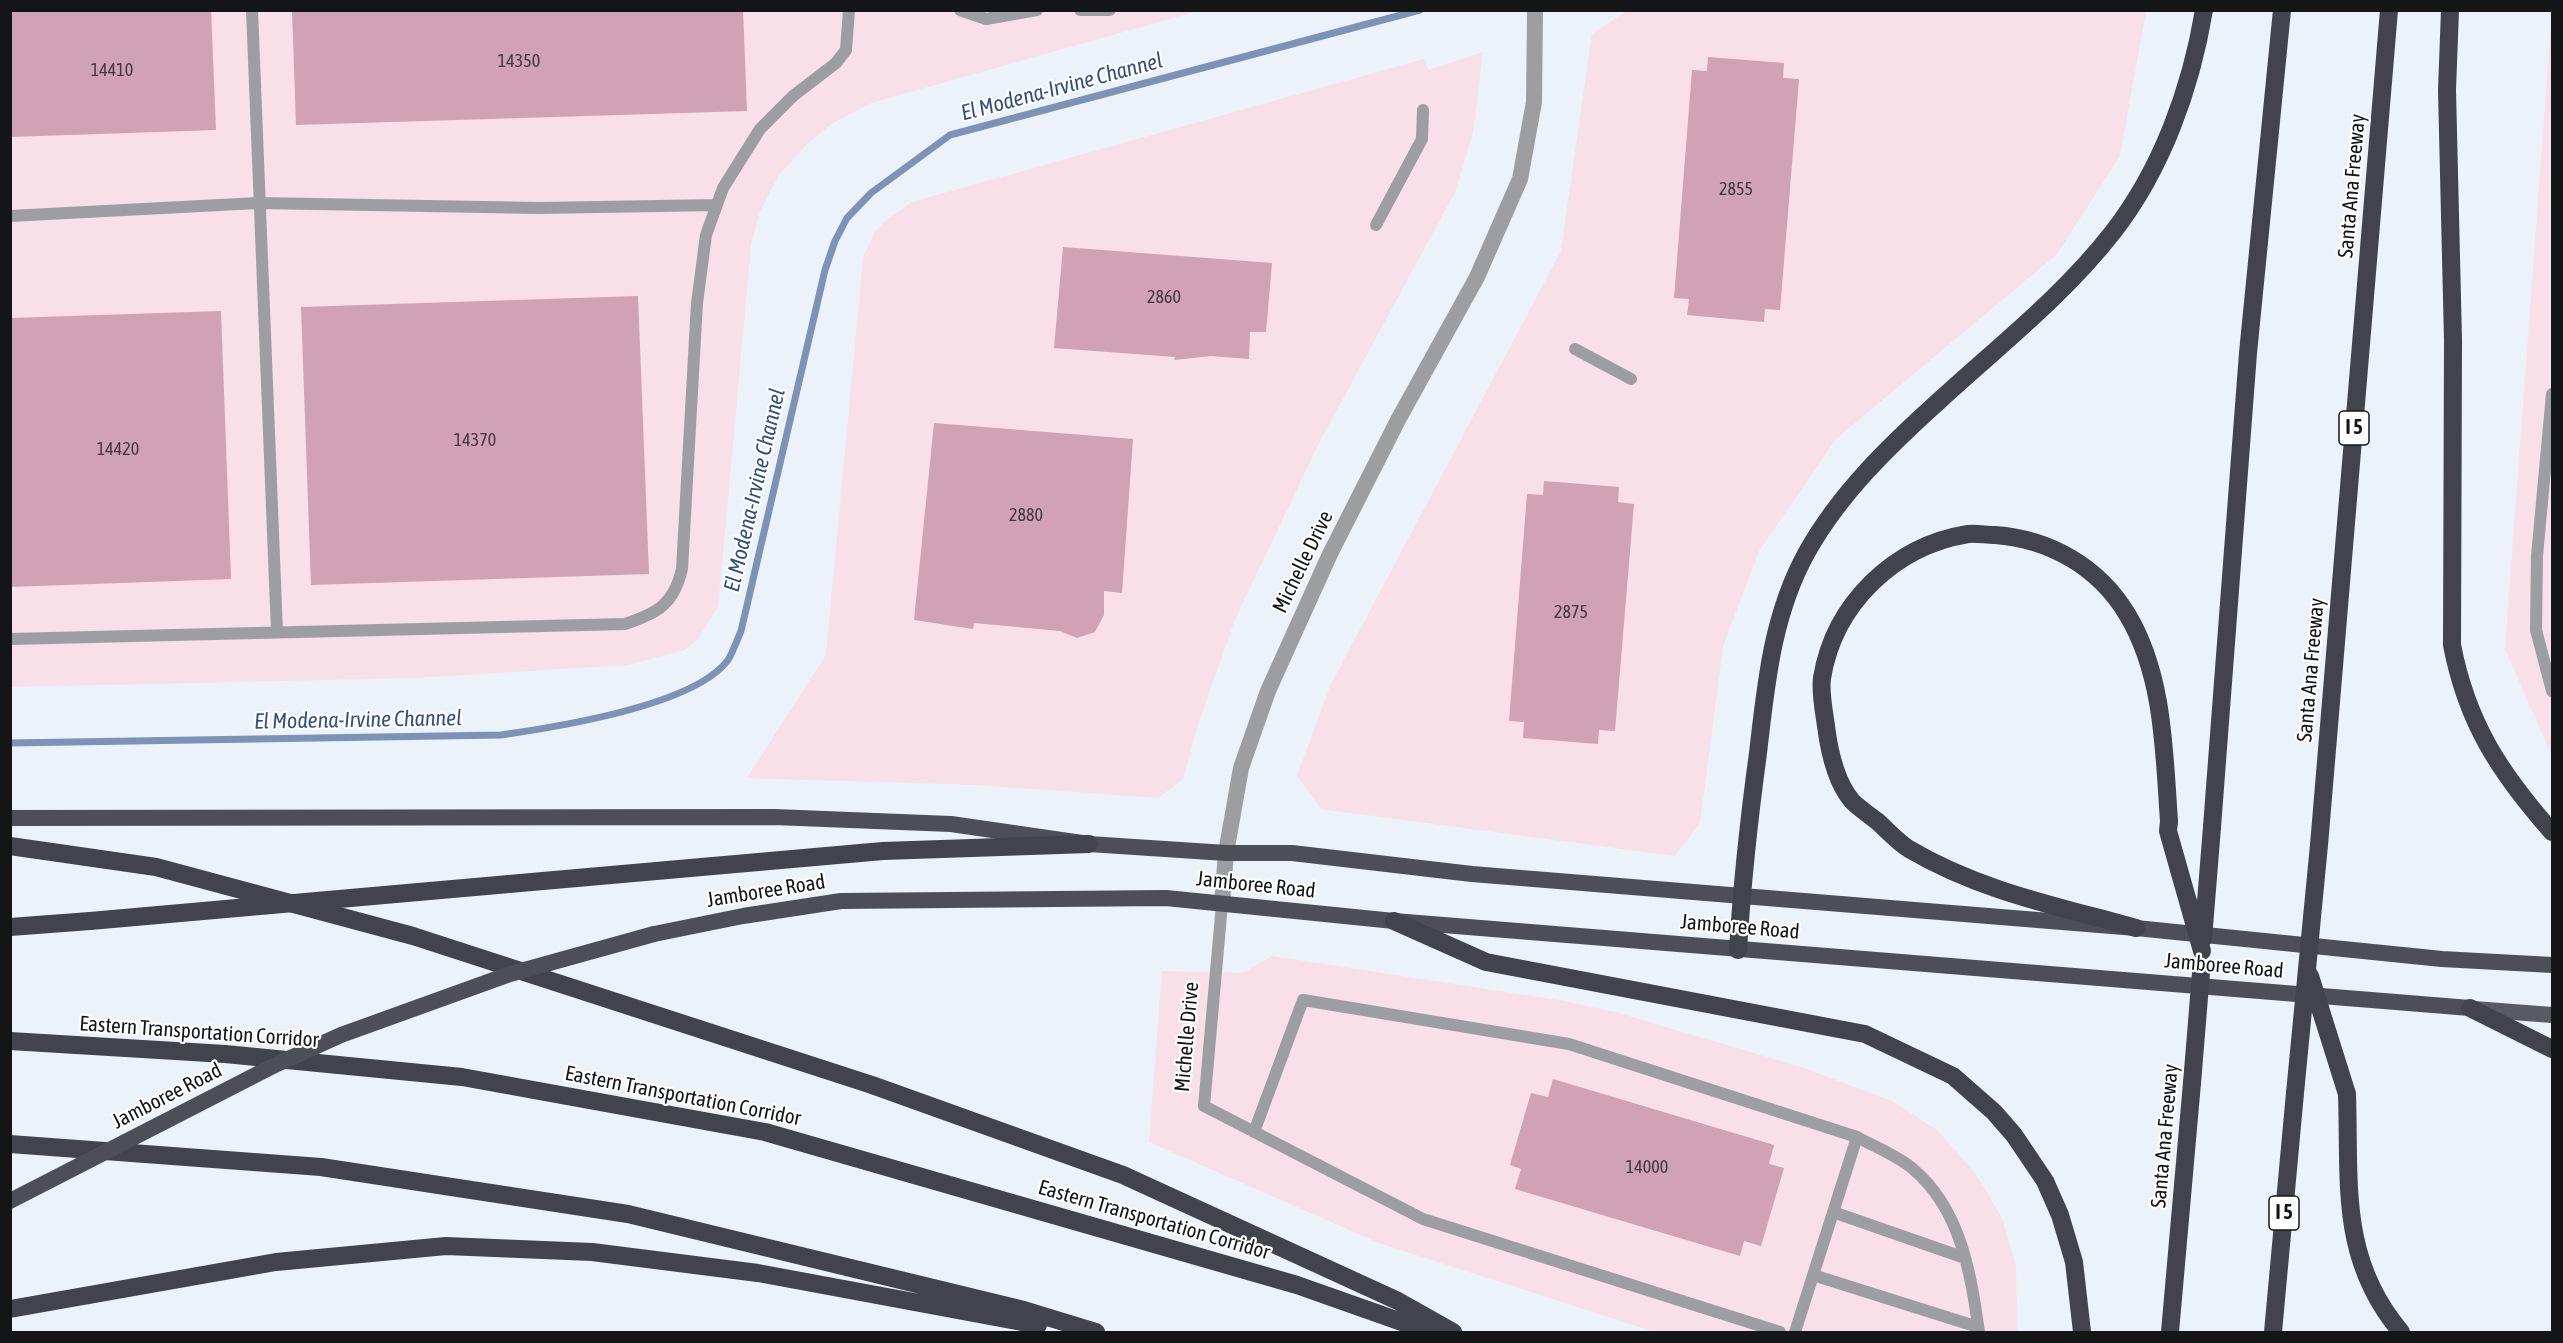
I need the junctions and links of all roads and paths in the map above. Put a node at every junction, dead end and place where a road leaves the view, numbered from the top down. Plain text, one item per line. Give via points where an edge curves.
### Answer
1 (252, 10) edge
2 (849, 10) edge
3 (960, 10) edge
4 (1037, 10) edge
5 (1080, 10) edge
6 (1110, 10) edge
7 (2204, 10) edge
8 (2282, 10) edge
9 (2389, 10) edge
10 (2450, 10) edge
11 (1535, 11) edge
12 (1423, 110) dead end
13 (258, 203) junction
14 (717, 205) junction
15 (10, 216) edge
16 (1376, 225) dead end
17 (1575, 349) dead end
18 (1631, 379) dead end
19 (2553, 394) edge
20 (277, 632) junction
21 (10, 639) edge
22 (2553, 691) edge
23 (10, 818) edge
24 (2553, 832) edge
25 (1089, 844) junction
26 (10, 846) edge
27 (1226, 852) junction
28 (1741, 897) junction
29 (1222, 904) junction
30 (1394, 921) junction
31 (10, 927) edge
32 (2136, 928) junction
33 (1738, 950) junction
34 (2202, 951) junction
35 (2553, 965) edge
36 (2308, 969) junction
37 (2470, 1008) junction
38 (2553, 1015) edge
39 (10, 1041) edge
40 (2553, 1049) edge
41 (1254, 1132) junction
42 (1857, 1137) junction
43 (10, 1144) edge
44 (10, 1201) edge
45 (1833, 1212) junction
46 (1965, 1258) junction
47 (1813, 1275) junction
48 (10, 1309) edge
49 (1978, 1330) edge
50 (1078, 1332) edge
51 (1096, 1332) edge
52 (1430, 1332) edge
53 (1453, 1332) edge
54 (1780, 1332) edge
55 (1795, 1332) edge
56 (2082, 1332) edge
57 (2170, 1332) edge
58 (2273, 1332) edge
59 (2401, 1332) edge

1 - 13 lane
2 - 14 lane via 846,50 760,129 723,188
3 - 4 lane via 986,18
5 - 6 lane
7 - 28 highway via 2185,91 2156,165 2114,231 2065,286 1874,464 1833,511 1806,554 1770,651
8 - 34 highway, Santa Ana Freeway, bridge via 2248,353
9 - 36 highway, Santa Ana Freeway / I 5, bridge
10 - 24 highway via 2447,90 2453,340 2452,645 2459,683 2474,721 2497,763
11 - 27 street, Michelle Drive via 1534,102 1520,179 1477,277 1330,554 1268,691 1241,768
12 - 16 lane via 1422,139
13 - 14 lane via 539,208
13 - 15 lane
13 - 20 lane
14 - 20 lane via 706,235 697,303 682,569 666,605 652,615 625,624
17 - 18 lane
19 - 22 lane via 2537,556 2536,630
20 - 21 lane
23 - 25 highway, Jamboree Road via 774,817 951,824
25 - 27 highway, Jamboree Road
25 - 31 highway, bridge via 883,851
26 - 53 highway via 156,867 413,936 872,1085 1123,1175 1398,1301
27 - 28 highway, Jamboree Road via 1292,853 1472,874
27 - 29 street, Michelle Drive
28 - 32 highway, Jamboree Road
28 - 33 highway
29 - 30 highway, Jamboree Road
29 - 41 lane, Michelle Drive via 1204,1106
29 - 44 highway, Jamboree Road, bridge via 1166,898 842,901 654,934 510,974 341,1035
30 - 33 highway, Jamboree Road
30 - 56 highway via 1486,962 1865,1034 1953,1076 2007,1127 2045,1181 2074,1262
32 - 34 highway, bridge via 1983,886 1908,848 1851,800 1828,746 1822,680 1832,640 1847,609 1881,572 1923,548 1969,534 2015,537 2058,549 2093,573 2127,613 2146,655 2158,698 2168,831
32 - 35 highway, Jamboree Road via 2442,959
33 - 37 highway, Jamboree Road
34 - 57 highway, Santa Ana Freeway, bridge
36 - 58 highway, Santa Ana Freeway / I 5, bridge
36 - 59 highway, bridge via 2347,1094 2351,1229 2363,1272
37 - 38 main road, Jamboree Road
37 - 40 highway
39 - 52 highway, Eastern Transportation Corridor via 225,1054 462,1077 765,1132 1297,1285
41 - 42 lane via 1303,1000 1569,1044
41 - 54 lane via 1423,1219
42 - 45 lane
42 - 46 lane via 1912,1168 1933,1189 1960,1240
43 - 51 highway via 321,1167 628,1214 1024,1310
45 - 46 lane
45 - 47 lane
46 - 49 lane
47 - 49 lane
47 - 55 lane
48 - 50 highway via 276,1262 446,1246 592,1252 758,1273

